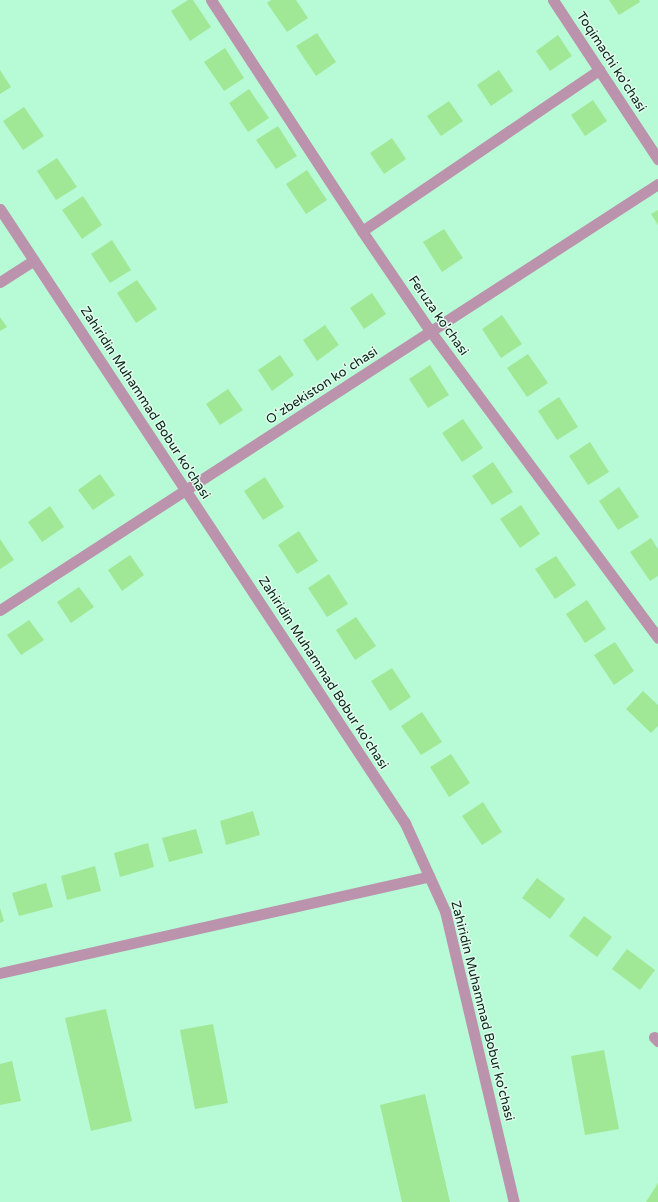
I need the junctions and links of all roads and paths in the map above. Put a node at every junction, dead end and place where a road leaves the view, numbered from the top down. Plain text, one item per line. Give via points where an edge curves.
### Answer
1 (211, 0) edge
2 (553, 0) edge
3 (599, 70) junction
4 (658, 159) edge
5 (658, 184) edge
6 (0, 209) edge
7 (362, 231) junction
8 (34, 260) junction
9 (0, 282) edge
10 (431, 332) junction
11 (186, 490) junction
12 (0, 610) edge
13 (658, 638) edge
14 (430, 876) junction
15 (0, 973) edge
16 (514, 1202) edge

1 - 7 street, Feruza ko'chasi
2 - 3 street, Toqimachi ko'chasi
3 - 4 street, Toqimachi ko'chasi
3 - 7 street
5 - 10 street, Oʻzbekiston koʻchasi
6 - 8 street, Zahiridin Muhammad Bobur ko'chasi
7 - 10 street, Feruza ko'chasi
8 - 9 street
8 - 11 street, Zahiridin Muhammad Bobur ko'chasi
10 - 11 street, Oʻzbekiston koʻchasi
10 - 13 street, Feruza ko'chasi
11 - 12 street, Oʻzbekiston koʻchasi
11 - 14 street, Zahiridin Muhammad Bobur ko'chasi via 405,823
14 - 15 street
14 - 16 street, Zahiridin Muhammad Bobur ko'chasi via 445,911

